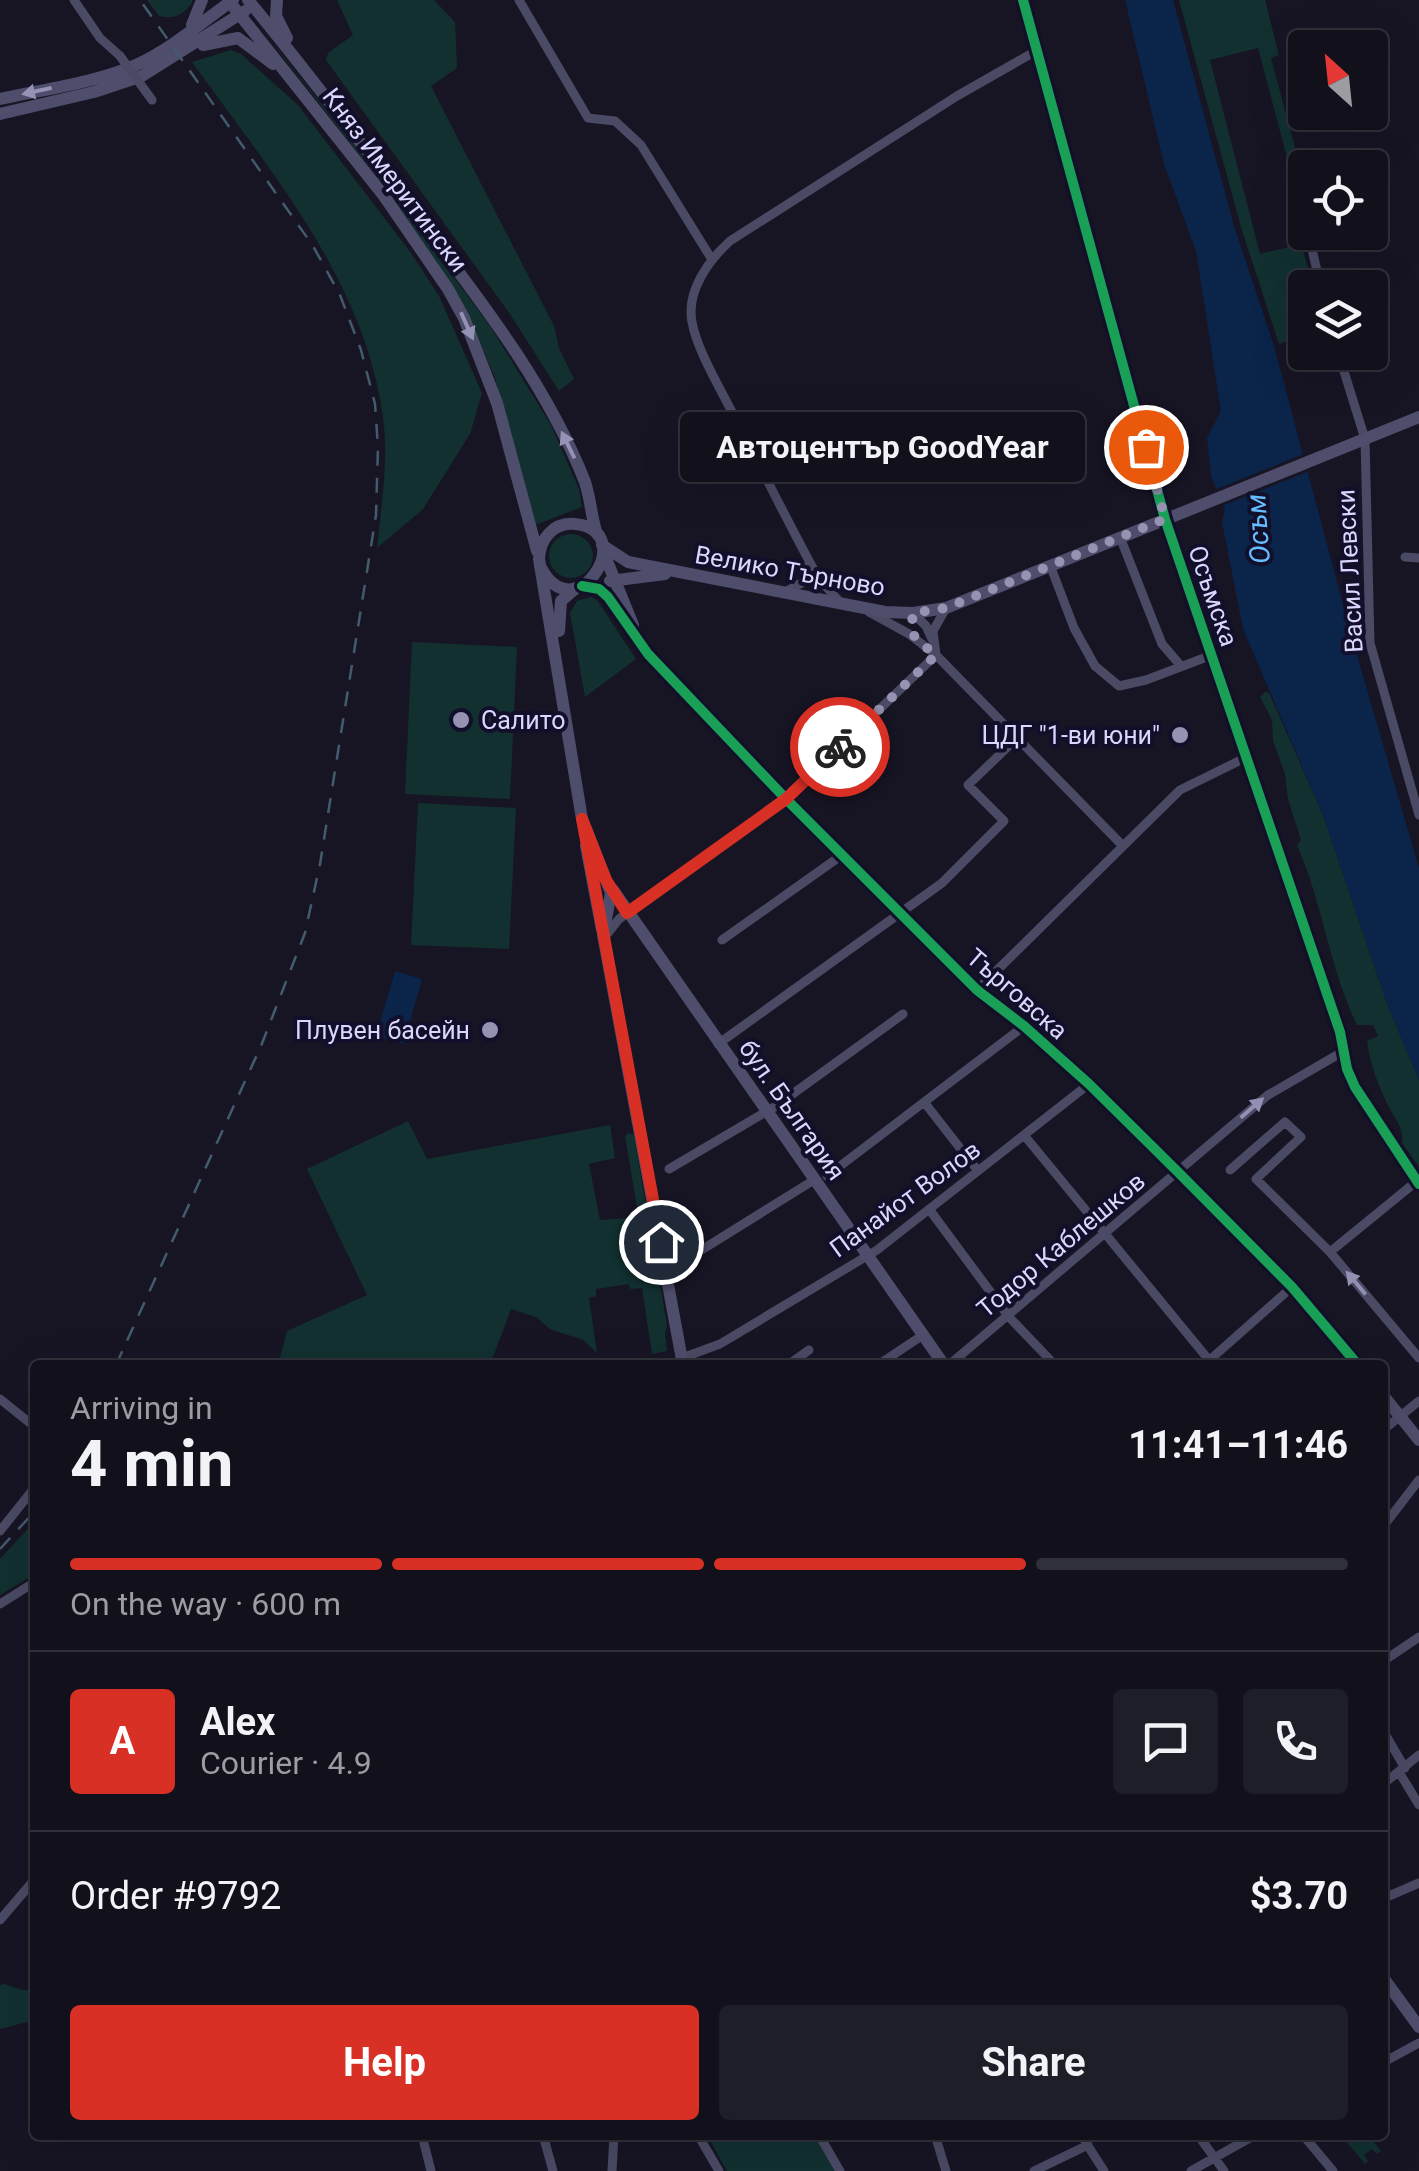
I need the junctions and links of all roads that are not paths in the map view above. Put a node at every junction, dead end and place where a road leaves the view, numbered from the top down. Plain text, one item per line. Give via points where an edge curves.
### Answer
1 (74, 0) edge
2 (202, 0) edge
3 (277, 0) edge
4 (518, 0) edge
5 (1022, 0) edge
6 (231, 1) edge
7 (253, 2) edge
8 (240, 14) junction
9 (186, 33) junction
10 (186, 50) junction
11 (1036, 51) junction
12 (302, 67) junction
13 (289, 77) junction
14 (0, 99) edge
15 (154, 103) dead end
16 (0, 114) edge
17 (711, 258) junction
18 (1344, 370) edge
19 (1419, 416) edge
20 (1365, 438) junction
21 (1165, 519) junction
22 (1120, 537) junction
23 (600, 543) junction
24 (1405, 557) dead end
25 (1419, 558) edge
26 (540, 562) junction
27 (1050, 565) junction
28 (809, 566) junction
29 (677, 573) junction
30 (651, 576) junction
31 (818, 579) junction
32 (614, 580) junction
33 (582, 586) junction
34 (782, 592) junction
35 (814, 598) junction
36 (844, 605) junction
37 (859, 608) junction
38 (946, 608) junction
39 (913, 613) junction
40 (630, 619) junction
41 (917, 640) junction
42 (933, 641) junction
43 (648, 654) junction
44 (936, 655) junction
45 (1212, 655) junction
46 (1182, 666) junction
47 (560, 674) junction
48 (1016, 739) junction
49 (1247, 757) junction
50 (786, 799) junction
51 (1419, 815) edge
52 (582, 819) junction
53 (1123, 846) junction
54 (842, 855) junction
55 (606, 880) junction
56 (627, 913) junction
57 (900, 914) junction
58 (603, 935) junction
59 (722, 940) dead end
60 (606, 953) junction
61 (977, 990) junction
62 (904, 1014) dead end
63 (1024, 1026) junction
64 (718, 1044) junction
65 (1344, 1050) junction
66 (1089, 1084) junction
67 (924, 1102) junction
68 (766, 1112) junction
69 (1024, 1136) junction
70 (669, 1169) dead end
71 (1230, 1170) dead end
72 (978, 1171) junction
73 (1178, 1172) junction
74 (820, 1178) junction
75 (1418, 1182) edge
76 (929, 1209) junction
77 (1106, 1235) junction
78 (1330, 1252) junction
79 (868, 1256) junction
80 (666, 1272) junction
81 (1292, 1286) junction
82 (1009, 1317) junction
83 (923, 1336) junction
84 (809, 1350) dead end
85 (1419, 1358) edge
86 (683, 1360) edge
87 (685, 1360) edge
88 (795, 1360) edge
89 (886, 1360) edge
90 (942, 1360) edge
91 (953, 1360) edge
92 (1050, 1360) edge
93 (1207, 1360) edge
94 (1212, 1360) edge
95 (1354, 1360) edge
96 (0, 1399) edge
97 (1388, 1401) edge
98 (1419, 1402) edge
99 (1400, 1415) junction
100 (30, 1423) edge
101 (1388, 1426) edge
102 (1419, 1440) edge
103 (1419, 1480) edge
104 (30, 1494) edge
105 (1388, 1520) edge
106 (0, 1531) edge
107 (30, 1585) edge
108 (0, 1604) edge
109 (1419, 1637) edge
110 (1388, 1658) edge
111 (1388, 1742) edge
112 (1419, 1756) edge
113 (1402, 1770) junction
114 (1388, 1781) edge
115 (1419, 1805) edge
116 (1419, 1883) edge
117 (30, 1885) edge
118 (1388, 1896) edge
119 (0, 1920) edge
120 (1388, 1984) edge
121 (1419, 2028) edge
122 (1419, 2043) edge
123 (1388, 2061) edge
124 (423, 2140) edge
125 (544, 2140) edge
126 (614, 2140) edge
127 (701, 2140) edge
128 (822, 2140) edge
129 (939, 2140) edge
130 (1084, 2140) edge
131 (1202, 2140) edge
132 (1247, 2140) edge
133 (1307, 2140) edge
134 (1088, 2145) junction
135 (1216, 2160) junction
136 (431, 2171) edge
137 (552, 2171) edge
138 (612, 2171) edge
139 (719, 2171) edge
140 (840, 2171) edge
141 (946, 2171) edge
142 (1034, 2171) edge
143 (1104, 2171) edge
144 (1191, 2171) edge
145 (1224, 2171) edge
146 (1332, 2171) edge

1 - 15 street, bridge
2 - 9 street
3 - 12 street via 276,16
4 - 17 street via 588,118 615,121 641,145
5 - 11 street, Осъмска
6 - 8 street, Княз Имеритински
6 - 9 street
7 - 8 street
7 - 12 street
8 - 10 street
8 - 13 street, Княз Имеритински
9 -> 14 street via 118,72
10 - 13 street via 238,38
10 - 16 street via 126,82
11 - 17 street
11 - 21 street, Осъмска
23 -> 12 street via 586,486 550,406 470,286
13 -> 26 street, Княз Имеритински via 412,233 464,318 497,402
17 - 28 street via 692,304 692,322
18 - 20 street, Васил Левски
19 - 20 street
20 - 21 street, Велико Търново
20 - 51 street, Васил Левски via 1370,643
21 - 22 street, Велико Търново
21 - 45 street, Осъмска
22 - 27 street, Велико Търново
22 - 46 street via 1162,644
23 - 26 street, Велико Търново via 582,525 562,525 546,536
23 - 29 street, Велико Търново via 628,562
23 - 32 street
23 - 33 street via 600,569
24 - 25 street
26 - 33 street via 559,586
26 - 47 street, Княз Имеритински
27 - 38 street, Велико Търново
27 - 46 street via 1095,666 1119,686
28 - 31 street
28 - 34 street via 805,581
28 - 35 street
29 - 30 street
29 - 34 street, Велико Търново
30 - 32 street
30 - 40 street via 629,590
31 - 35 street
31 - 36 street
32 - 33 street
32 - 40 street
33 - 43 street via 608,596
33 - 47 street via 558,610
34 - 35 street, Велико Търново
35 - 36 street, Велико Търново
36 - 37 street, Велико Търново
37 - 39 street, Велико Търново
37 - 41 street
38 - 39 street, Велико Търново
38 - 42 street
39 - 41 street
39 - 42 street
40 - 43 street
41 - 44 street
42 - 44 street
43 - 50 street, Търговска
44 - 48 street
44 - 50 street
45 - 46 street
45 - 49 street, Осъмска
47 - 52 street, Княз Имеритински
48 - 53 street
48 - 57 street via 968,785 1004,822
49 - 53 street via 1180,790
49 - 65 street, Осъмска
50 - 54 street, Търговска
50 - 56 street
52 - 55 street, Княз Имеритински
52 - 58 street
53 - 61 street
54 - 57 street, Търговска
54 - 59 street
55 - 56 street, бул. България
55 - 58 street, Княз Имеритински via 611,903
56 - 60 street via 608,930
56 - 64 street, бул. България
57 - 61 street, Търговска
57 - 64 street
58 - 60 street, Княз Имеритински
60 - 80 street, Княз Имеритински
61 - 63 street, Търговска
62 - 68 street
63 - 66 street, Търговска
63 - 67 street
64 - 68 street, бул. България
73 -> 65 street, Тодор Каблешков via 1268,1095
65 - 75 street, Осъмска via 1356,1087
66 - 69 street, Панайот Волов
66 - 73 street, Търговска
67 - 72 street
67 - 74 street
68 - 70 street
68 - 74 street, бул. България
69 - 72 street, Панайот Волов
69 - 77 street
71 - 78 street via 1285,1122 1301,1137 1256,1179
72 - 76 street, Панайот Волов
73 - 77 street, Тодор Каблешков
73 - 81 street, Търговска
74 - 79 street, бул. България
74 - 80 street
75 - 78 street
76 - 79 street, Панайот Волов
76 - 82 street
77 - 82 street, Тодор Каблешков
77 - 93 street
85 -> 78 street
79 - 83 street, бул. България
79 - 87 street, Панайот Волов
80 - 86 street, Княз Имеритински
81 - 94 street
81 - 95 street, Търговска
82 - 91 street, Тодор Каблешков
82 - 92 street
83 - 89 street
83 - 90 street, бул. България
84 - 88 street
96 - 100 street
97 - 99 street
98 - 99 street
99 - 101 street
99 - 102 street
103 - 105 street
104 - 106 street
107 - 108 street
109 - 110 street
111 - 113 street
112 - 113 street
113 - 114 street
113 - 115 street
116 - 118 street
117 - 119 street
120 - 121 street
122 - 123 street
124 - 136 street
125 - 137 street
126 - 138 street
127 - 139 street
128 - 140 street
129 - 141 street
130 - 134 street
131 - 135 street
132 - 135 street
133 - 146 street
134 - 142 street
134 - 143 street
135 - 144 street
135 - 145 street

